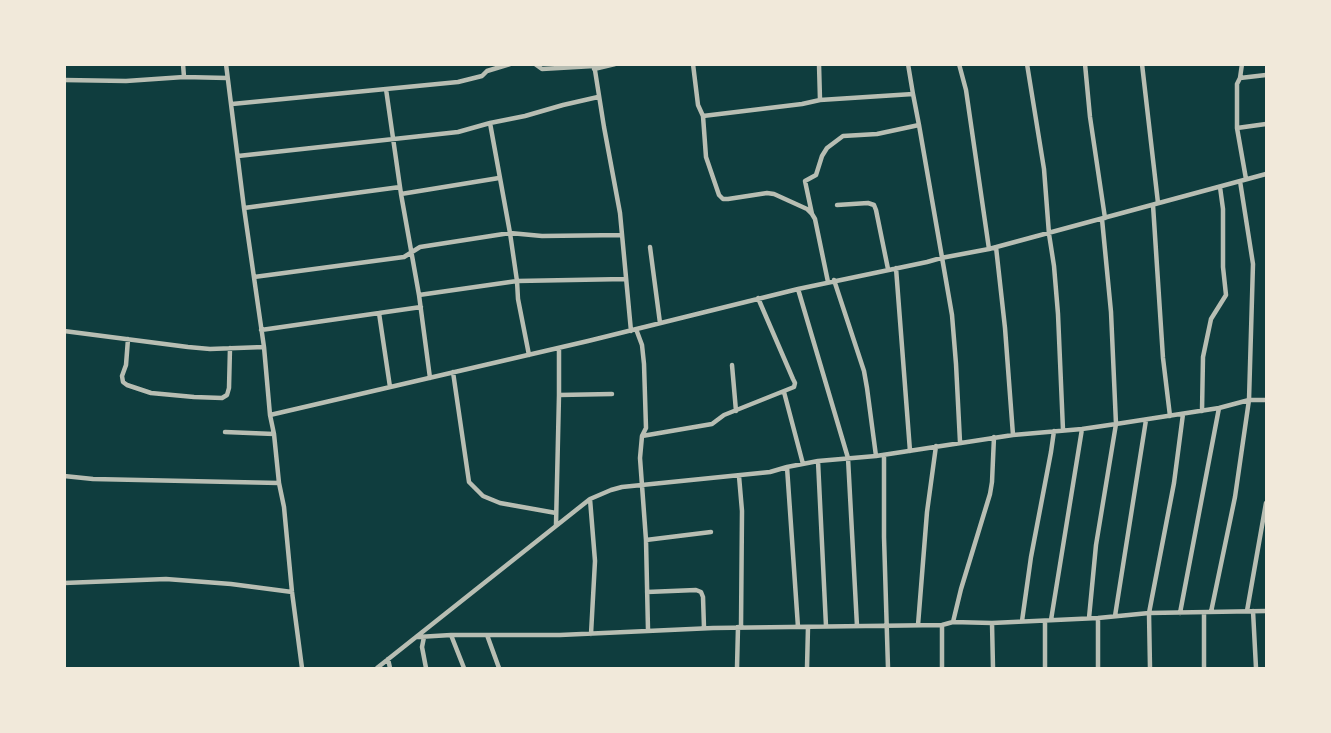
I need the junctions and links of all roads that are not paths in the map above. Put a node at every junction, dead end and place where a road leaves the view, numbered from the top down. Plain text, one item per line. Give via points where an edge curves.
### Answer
1 (183, 64) edge
2 (226, 64) edge
3 (510, 64) edge
4 (535, 64) edge
5 (615, 64) edge
6 (693, 64) edge
7 (819, 64) edge
8 (959, 64) edge
9 (1027, 64) edge
10 (1085, 64) edge
11 (1142, 64) edge
12 (1242, 64) edge
13 (909, 65) edge
14 (594, 66) edge
15 (1266, 75) edge
16 (184, 77) junction
17 (227, 78) junction
18 (1240, 78) junction
19 (64, 80) edge
20 (386, 89) junction
21 (913, 94) junction
22 (598, 97) junction
23 (820, 100) junction
24 (232, 104) junction
25 (703, 116) junction
26 (490, 123) junction
27 (1266, 124) edge
28 (919, 126) junction
29 (1238, 128) junction
30 (393, 140) junction
31 (238, 156) junction
32 (1266, 174) edge
33 (499, 178) junction
34 (1243, 180) junction
35 (400, 187) junction
36 (1220, 187) junction
37 (401, 194) junction
38 (1156, 204) junction
39 (837, 205) dead end
40 (244, 208) junction
41 (812, 214) junction
42 (1104, 218) junction
43 (510, 233) junction
44 (1049, 234) junction
45 (622, 235) junction
46 (996, 247) junction
47 (650, 248) dead end
48 (989, 249) junction
49 (412, 252) junction
50 (941, 258) junction
51 (896, 268) junction
52 (888, 269) junction
53 (254, 277) junction
54 (626, 279) junction
55 (518, 281) junction
56 (831, 281) junction
57 (798, 289) junction
58 (419, 295) junction
59 (758, 298) junction
60 (421, 307) junction
61 (379, 313) junction
62 (660, 323) junction
63 (261, 330) junction
64 (634, 330) junction
65 (64, 331) edge
66 (128, 339) junction
67 (264, 347) junction
68 (230, 348) junction
69 (559, 348) junction
70 (529, 355) junction
71 (732, 365) dead end
72 (453, 372) junction
73 (430, 378) junction
74 (390, 387) junction
75 (784, 392) junction
76 (612, 394) dead end
77 (559, 395) junction
78 (1249, 400) junction
79 (1266, 400) edge
80 (1219, 408) junction
81 (736, 411) junction
82 (1202, 411) junction
83 (1184, 414) junction
84 (270, 415) junction
85 (1170, 416) junction
86 (1146, 420) junction
87 (1116, 424) junction
88 (1082, 429) junction
89 (1063, 430) junction
90 (225, 432) dead end
91 (1054, 432) junction
92 (274, 434) junction
93 (1013, 435) junction
94 (642, 436) junction
95 (994, 437) junction
96 (960, 442) junction
97 (936, 446) junction
98 (910, 451) junction
99 (884, 455) junction
100 (876, 456) junction
101 (848, 458) junction
102 (818, 460) junction
103 (803, 464) junction
104 (787, 467) junction
105 (64, 476) edge
106 (740, 476) junction
107 (279, 483) junction
108 (642, 486) junction
109 (590, 499) junction
110 (1266, 503) edge
111 (556, 513) junction
112 (556, 525) junction
113 (711, 532) dead end
114 (646, 540) junction
115 (64, 583) edge
116 (292, 592) junction
117 (647, 592) junction
118 (1254, 611) junction
119 (1266, 611) edge
120 (1211, 612) junction
121 (1247, 612) junction
122 (1180, 613) junction
123 (1204, 613) junction
124 (1149, 614) junction
125 (1115, 616) junction
126 (1089, 618) junction
127 (1098, 618) junction
128 (1051, 620) junction
129 (1022, 621) junction
130 (1045, 621) junction
131 (953, 622) junction
132 (992, 622) junction
133 (918, 625) junction
134 (942, 625) junction
135 (826, 626) junction
136 (857, 626) junction
137 (740, 627) junction
138 (798, 627) junction
139 (808, 627) junction
140 (887, 627) junction
141 (704, 628) junction
142 (648, 630) junction
143 (591, 634) junction
144 (451, 635) junction
145 (487, 635) junction
146 (418, 637) junction
147 (424, 637) junction
148 (388, 659) junction
149 (302, 669) edge
150 (377, 669) edge
151 (390, 669) edge
152 (426, 669) edge
153 (464, 669) edge
154 (499, 669) edge
155 (737, 669) edge
156 (807, 669) edge
157 (888, 669) edge
158 (942, 669) edge
159 (993, 669) edge
160 (1045, 669) edge
161 (1098, 669) edge
162 (1150, 669) edge
163 (1204, 669) edge
164 (1256, 669) edge

1 - 16 street
2 - 17 street
3 - 20 street via 458,82
4 - 14 street via 542,69
5 - 14 street
6 - 25 street
7 - 23 street
8 - 48 street
9 - 44 street
10 - 42 street
11 - 38 street
12 - 18 street
13 - 21 street
14 - 22 street
15 - 18 street
16 - 17 street
16 - 19 street
17 - 24 street
18 - 29 street
20 - 24 street
20 - 30 street
21 - 23 street
21 - 28 street
22 - 26 street
22 - 45 street
23 - 25 street
24 - 31 street
25 - 41 street via 706,157 719,195 728,199 774,194
26 - 30 street via 458,132
26 - 33 street
27 - 29 street
28 - 41 street via 843,136 827,148 816,175 806,181
28 - 50 street
29 - 34 street
30 - 31 street
30 - 35 street
31 - 40 street
32 - 34 street
33 - 37 street
33 - 43 street
34 - 36 street
34 - 78 street via 1253,264
35 - 37 street
35 - 40 street
36 - 38 street
36 - 82 street via 1226,295 1211,319 1203,363
37 - 49 street
38 - 42 street
38 - 85 street via 1163,358
39 - 52 street via 874,205
40 - 53 street
41 - 56 street
42 - 44 street
42 - 87 street
43 - 45 street
43 - 49 street via 429,245
43 - 55 street
44 - 46 street
44 - 89 street via 1058,314
45 - 54 street
46 - 48 street
46 - 93 street
47 - 62 street
48 - 50 street
49 - 53 street via 404,257
49 - 58 street
50 - 51 street
50 - 96 street via 954,338
51 - 52 street
51 - 98 street
52 - 56 street
53 - 63 street
54 - 55 street
54 - 64 street
55 - 58 street
55 - 70 street
56 - 57 street
56 - 100 street via 864,371
57 - 59 street
57 - 101 street
58 - 60 street
59 - 62 street
59 - 75 street via 795,382 794,387
60 - 61 street
60 - 73 street
61 - 63 street
61 - 74 street
62 - 64 street
63 - 67 street
64 - 69 street
64 - 94 street via 642,345 644,364 646,428
65 - 66 street
66 - 68 street
66 - 68 street via 123,382 151,393 195,397 227,395
67 - 68 street
67 - 84 street
69 - 70 street
69 - 77 street
70 - 72 street
71 - 81 street
72 - 73 street
72 - 111 street via 469,482 483,496 500,503
73 - 74 street
74 - 84 street
75 - 81 street
75 - 103 street
76 - 77 street
77 - 111 street
78 - 79 street
78 - 80 street
78 - 120 street via 1235,497
80 - 82 street
80 - 122 street
81 - 94 street via 712,424
82 - 83 street
83 - 85 street
83 - 124 street
84 - 92 street
85 - 86 street
86 - 87 street
86 - 125 street
87 - 88 street
87 - 126 street via 1096,545
88 - 89 street
88 - 128 street
89 - 91 street
90 - 92 street
91 - 93 street
91 - 129 street
92 - 107 street
93 - 95 street
94 - 108 street
95 - 96 street
95 - 131 street via 990,494
96 - 97 street
97 - 98 street
97 - 133 street
98 - 99 street
99 - 100 street
99 - 140 street
100 - 101 street
101 - 102 street
101 - 136 street
102 - 103 street
102 - 135 street
103 - 104 street
104 - 106 street
104 - 138 street
105 - 107 street
106 - 108 street
106 - 137 street
107 - 116 street
108 - 109 street via 611,490
108 - 114 street
109 - 112 street
109 - 143 street via 594,555
110 - 121 street
111 - 112 street
112 - 146 street
113 - 114 street
114 - 117 street
115 - 116 street via 166,579
116 - 149 street
117 - 141 street via 701,592
117 - 142 street
118 - 119 street
118 - 121 street
118 - 164 street
120 - 121 street
120 - 123 street
122 - 123 street
122 - 124 street
123 - 163 street
124 - 125 street
124 - 162 street
125 - 127 street
126 - 127 street
126 - 128 street
127 - 161 street
128 - 130 street
129 - 130 street
129 - 132 street
130 - 160 street
131 - 132 street
131 - 134 street
132 - 159 street
133 - 134 street
133 - 140 street
134 - 158 street
135 - 136 street
135 - 139 street
136 - 140 street
137 - 138 street
137 - 141 street
137 - 155 street
138 - 139 street
139 - 156 street
140 - 157 street
141 - 142 street
142 - 143 street
143 - 145 street
144 - 145 street
144 - 147 street
144 - 153 street
145 - 154 street
146 - 147 street
146 - 148 street
147 - 152 street
148 - 150 street
148 - 151 street

